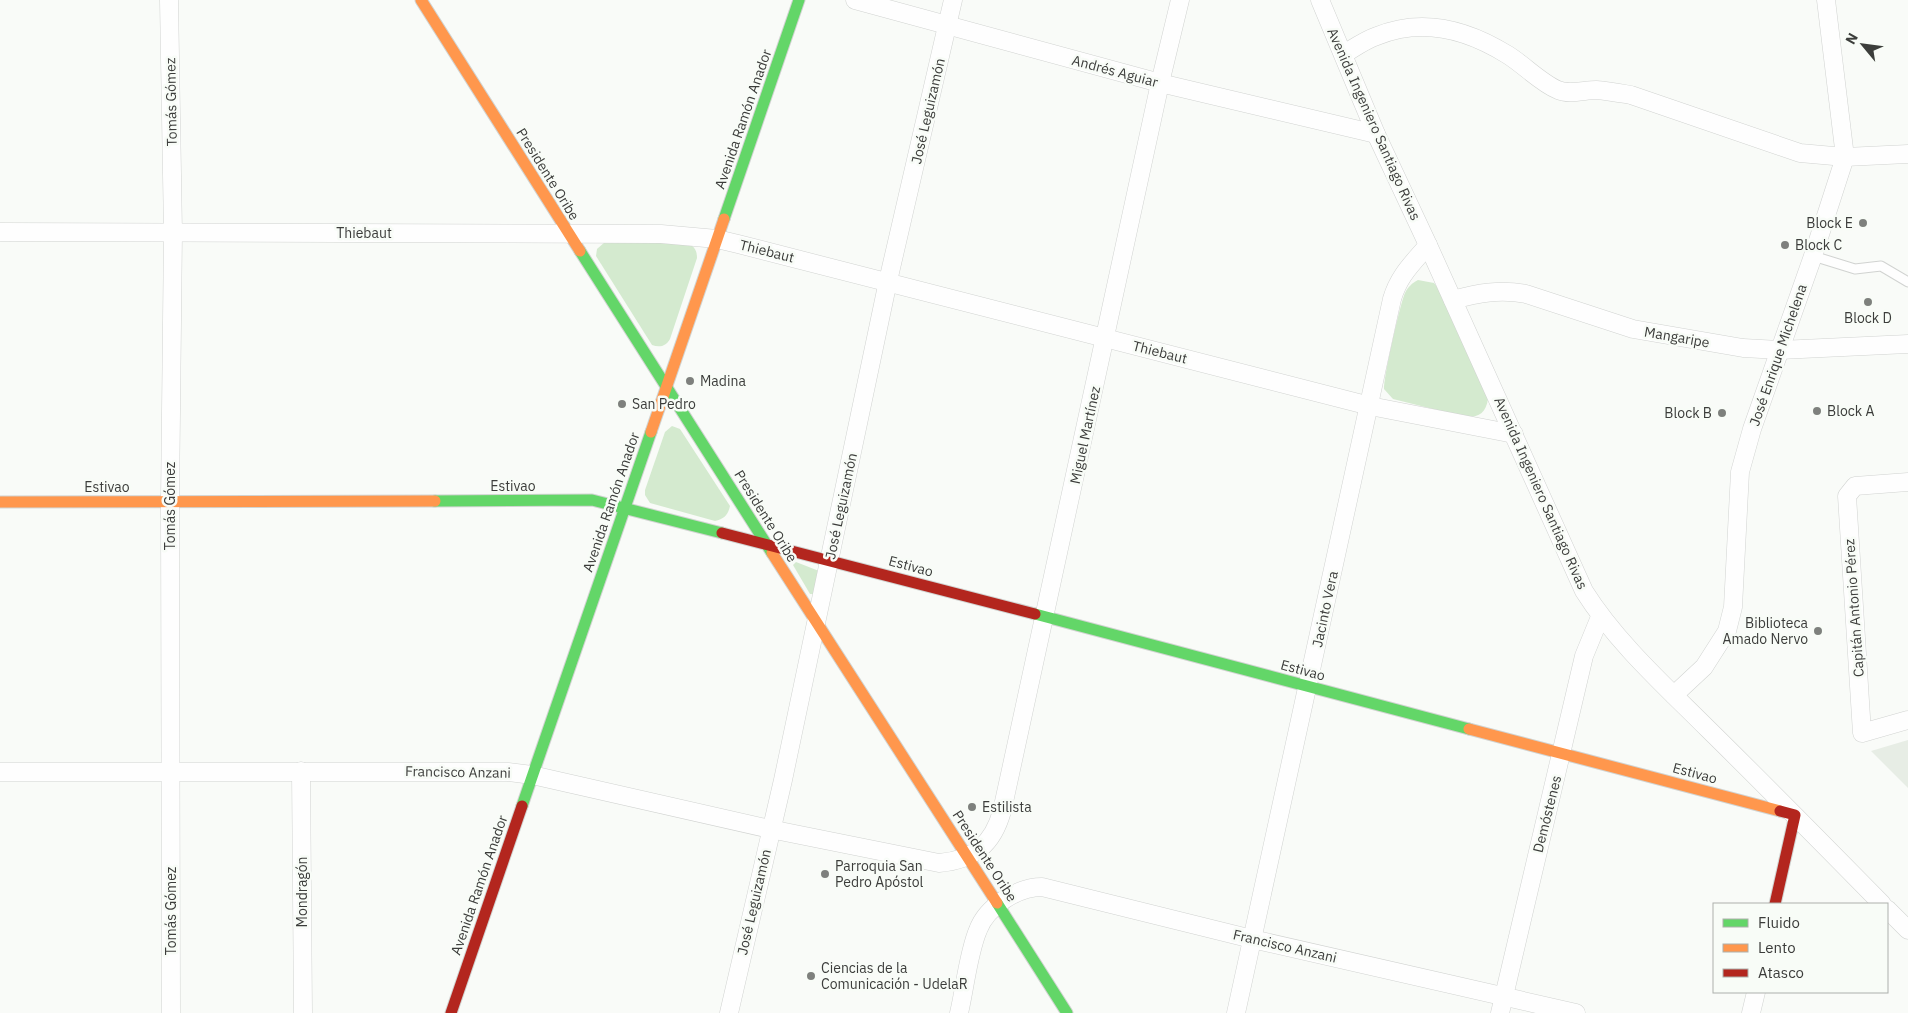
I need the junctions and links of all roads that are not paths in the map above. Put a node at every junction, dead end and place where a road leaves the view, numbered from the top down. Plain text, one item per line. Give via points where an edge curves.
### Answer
1 (169, 0) edge
2 (421, 0) edge
3 (799, 0) edge
4 (855, 0) edge
5 (953, 0) edge
6 (1180, 0) edge
7 (1320, 0) edge
8 (1826, 0) edge
9 (442, 8) dead end
10 (948, 24) junction
11 (442, 33) junction
12 (1344, 54) junction
13 (1160, 83) junction
14 (1376, 134) junction
15 (1908, 154) edge
16 (1845, 157) junction
17 (0, 232) edge
18 (173, 232) junction
19 (568, 234) junction
20 (717, 239) junction
21 (1428, 245) junction
22 (1813, 256) junction
23 (888, 281) junction
24 (1908, 282) edge
25 (1453, 300) junction
26 (1106, 338) junction
27 (1908, 344) edge
28 (1780, 350) junction
29 (666, 386) junction
30 (1370, 406) junction
31 (1514, 434) junction
32 (1908, 482) edge
33 (0, 502) edge
34 (170, 502) junction
35 (625, 509) junction
36 (767, 544) junction
37 (830, 560) junction
38 (1600, 616) junction
39 (1046, 617) junction
40 (816, 623) junction
41 (1308, 687) junction
42 (1674, 695) junction
43 (1908, 720) edge
44 (1562, 752) junction
45 (170, 771) junction
46 (301, 771) junction
47 (0, 772) edge
48 (532, 775) junction
49 (1795, 815) junction
50 (770, 829) junction
51 (967, 857) junction
52 (1775, 903) edge
53 (1881, 903) edge
54 (998, 905) junction
55 (1888, 910) edge
56 (1908, 930) edge
57 (1252, 938) junction
58 (1756, 993) edge
59 (1501, 1005) edge
60 (171, 1013) edge
61 (303, 1013) edge
62 (451, 1013) edge
63 (729, 1013) edge
64 (959, 1013) edge
65 (1067, 1013) edge
66 (1236, 1013) edge
67 (1576, 1013) edge
68 (1751, 1013) edge

1 - 18 street, Tomás Gómez
2 - 11 street, Presidente Oribe
3 - 20 street, Avenida Ramón Anador
4 - 10 street, Andrés Aguiar
5 - 10 street, José Leguizamón
6 - 13 street, Miguel Martínez
7 - 12 street, Avenida Ingeniero Santiago Rivas
8 - 16 street, José Enrique Michelena
9 - 11 street
10 - 13 street, Andrés Aguiar
10 - 23 street, José Leguizamón
11 - 19 street, Presidente Oribe
12 - 14 street, Avenida Ingeniero Santiago Rivas
12 - 16 street via 1376,36 1395,30 1431,26 1447,28 1489,44 1560,91 1604,91 1630,95 1789,150
13 - 14 street, Andrés Aguiar
13 - 26 street, Miguel Martínez
14 - 21 street, Avenida Ingeniero Santiago Rivas
15 - 16 street
16 - 22 street, José Enrique Michelena
17 - 18 street, Thiebaut
18 - 19 street, Thiebaut
18 - 34 street, Tomás Gómez
19 - 20 street, Thiebaut via 662,234
19 - 29 street, Presidente Oribe
20 - 23 street, Thiebaut
20 - 29 street, Avenida Ramón Anador
21 - 25 street, Avenida Ingeniero Santiago Rivas
21 - 30 street, Jacinto Vera via 1409,265 1395,288
22 - 24 lane via 1855,269 1881,266
22 - 28 street, José Enrique Michelena
23 - 26 street, Thiebaut
23 - 37 street, José Leguizamón
25 - 28 street, Mangaripe via 1479,293 1513,291 1633,329 1743,348
25 - 31 street, Avenida Ingeniero Santiago Rivas
26 - 30 street, Thiebaut
26 - 39 street, Miguel Martínez
27 - 28 street, Mangaripe
28 - 42 street, José Enrique Michelena via 1740,472 1733,607 1727,631 1704,667
29 - 35 street, Avenida Ramón Anador
29 - 36 street, Presidente Oribe
30 - 31 street, Thiebaut
30 - 41 street, Jacinto Vera
31 - 38 street, Avenida Ingeniero Santiago Rivas via 1584,591
32 - 43 street, Capitán Antonio Pérez via 1856,486 1847,496 1862,734
33 - 34 street, Estivao
34 - 35 street, Estivao via 592,500
34 - 45 street, Tomás Gómez
35 - 36 street, Estivao
35 - 48 street, Avenida Ramón Anador
36 - 37 street, Estivao
36 - 40 street, Presidente Oribe
37 - 39 street, Estivao
37 - 40 street, José Leguizamón
38 - 42 street, Avenida Ingeniero Santiago Rivas
38 - 44 street, Demóstenes via 1584,656
39 - 41 street, Estivao
39 - 51 street, Miguel Martínez via 998,826 991,839
40 - 50 street, José Leguizamón
40 - 51 street, Presidente Oribe
41 - 44 street, Estivao
41 - 57 street, Jacinto Vera
42 - 49 street, Avenida Ingeniero Santiago Rivas
44 - 49 street, Estivao
44 - 59 street, Demóstenes
45 - 46 street, Francisco Anzani
45 - 47 street, Francisco Anzani
45 - 60 street, Tomás Gómez
46 - 48 street, Francisco Anzani via 508,772
46 - 61 street, Mondragón
48 - 50 street, Francisco Anzani
48 - 62 street, Avenida Ramón Anador
49 - 52 street
49 - 53 street, Avenida Ingeniero Santiago Rivas
50 - 51 street, Francisco Anzani via 939,863
50 - 63 street, José Leguizamón
51 - 54 street, Presidente Oribe
54 - 57 street, Francisco Anzani via 1025,889 1042,887
54 - 64 street via 978,928
54 - 65 street, Presidente Oribe
55 - 56 street
57 - 59 street, Francisco Anzani
57 - 66 street, Jacinto Vera
58 - 68 street
59 - 67 street, Francisco Anzani

